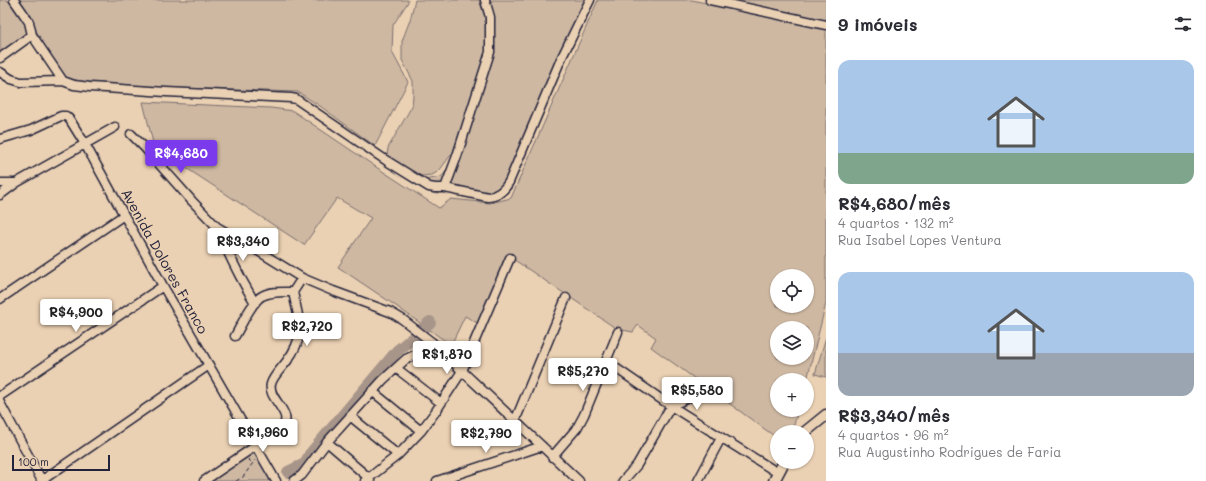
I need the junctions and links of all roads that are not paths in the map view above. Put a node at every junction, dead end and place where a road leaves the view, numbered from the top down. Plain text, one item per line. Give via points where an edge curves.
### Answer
1 (14, 0) edge
2 (485, 0) edge
3 (590, 0) edge
4 (710, 0) edge
5 (826, 25) edge
6 (32, 35) junction
7 (0, 58) edge
8 (0, 72) edge
9 (63, 81) junction
10 (115, 127) dead end
11 (131, 134) dead end
12 (0, 139) edge
13 (85, 144) junction
14 (0, 183) edge
15 (16, 183) junction
16 (445, 188) junction
17 (0, 195) edge
18 (124, 215) junction
19 (217, 227) junction
20 (510, 258) dead end
21 (302, 278) junction
22 (164, 286) junction
23 (293, 292) junction
24 (566, 298) dead end
25 (0, 299) edge
26 (254, 303) junction
27 (618, 332) dead end
28 (235, 336) dead end
29 (429, 340) junction
30 (606, 362) junction
31 (208, 365) junction
32 (396, 368) junction
33 (462, 371) junction
34 (372, 391) junction
35 (703, 391) dead end
36 (0, 396) edge
37 (441, 403) junction
38 (671, 406) junction
39 (1, 407) edge
40 (826, 415) edge
41 (350, 416) junction
42 (515, 421) junction
43 (814, 425) edge
44 (421, 431) junction
45 (722, 438) junction
46 (327, 442) junction
47 (256, 445) junction
48 (542, 446) junction
49 (398, 455) junction
50 (552, 456) junction
51 (776, 477) edge
52 (368, 480) edge
53 (41, 481) edge
54 (204, 481) edge
55 (276, 481) edge
56 (294, 481) edge
57 (437, 481) edge
58 (579, 481) edge
59 (623, 481) edge
60 (698, 481) edge

1 - 6 street via 24,13
2 - 16 street via 490,17 490,52
3 - 16 street via 561,59 506,189 488,197
4 - 5 street
6 - 7 street
6 - 9 street
8 - 9 street via 21,82
9 - 16 street via 90,87 296,99 429,187
10 - 13 street
11 - 19 street
12 - 13 street, Avenida Dolores Franco via 66,116
13 - 15 street
13 - 18 street, Avenida Dolores Franco
14 - 15 street
15 - 17 street
18 - 22 street, Avenida Dolores Franco
18 - 25 street
19 - 21 street
19 - 26 street
20 - 33 street
21 - 23 street
21 - 29 street via 390,312
22 - 31 street, Avenida Dolores Franco
22 - 36 street
23 - 26 street via 268,294 261,296
23 - 47 street via 301,330 299,341 271,385 286,420 282,428
24 - 42 street
26 - 28 street
27 - 30 street
29 - 32 street via 417,354
29 - 33 street
30 - 38 street
30 - 50 street via 580,422 567,441
31 - 47 street, Avenida Dolores Franco
31 - 53 street
32 - 34 street
32 - 37 street
33 - 37 street
33 - 42 street
34 - 41 street
34 - 44 street
35 - 38 street
37 - 44 street
38 - 45 street
38 - 59 street via 637,464
39 - 53 street
40 - 43 main road
41 - 46 street
41 - 49 street
42 - 48 street
44 - 49 street
45 - 51 street
45 - 60 street
46 - 52 street
46 - 56 street via 302,475
47 - 54 street
47 - 55 street, Avenida Dolores Franco
48 - 50 street
48 - 57 street
49 - 52 street
50 - 58 street

